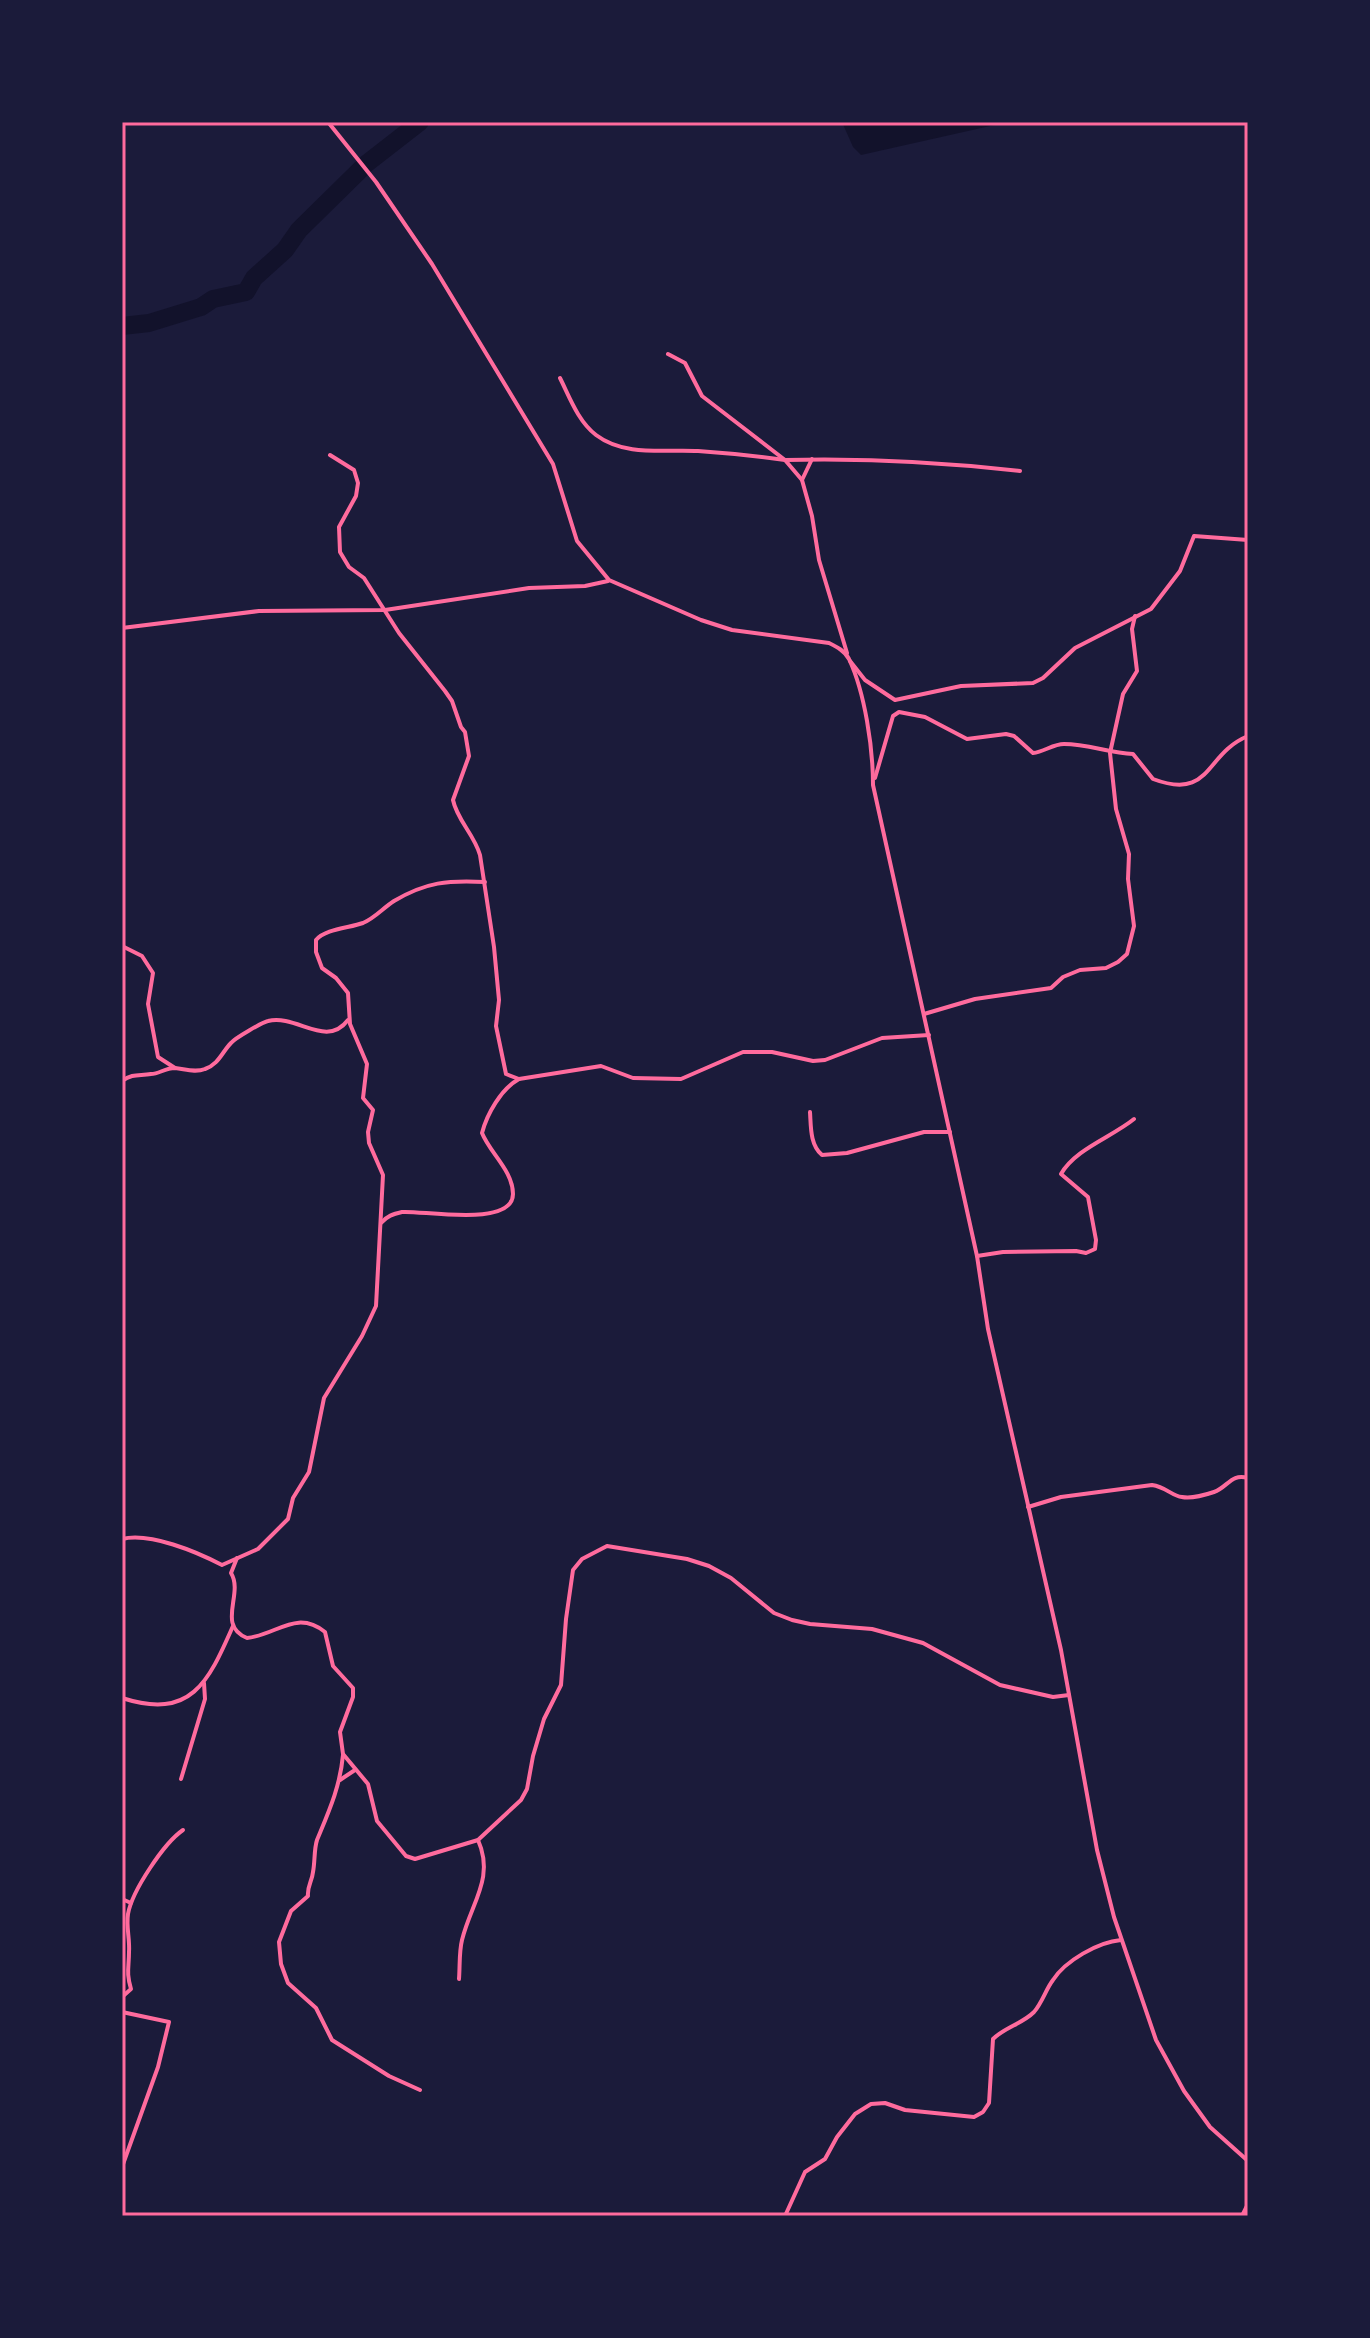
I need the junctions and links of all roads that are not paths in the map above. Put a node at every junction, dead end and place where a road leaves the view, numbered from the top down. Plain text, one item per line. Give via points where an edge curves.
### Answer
1 (328, 122) edge
2 (668, 354) dead end
3 (560, 378) dead end
4 (330, 455) dead end
5 (812, 459) junction
6 (785, 460) junction
7 (1020, 471) dead end
8 (802, 480) junction
9 (1248, 540) edge
10 (609, 580) junction
11 (385, 610) junction
12 (1135, 616) junction
13 (122, 628) edge
14 (849, 659) junction
15 (1248, 736) edge
16 (1110, 753) junction
17 (873, 785) junction
18 (485, 882) junction
19 (122, 946) edge
20 (924, 1014) junction
21 (350, 1018) junction
22 (929, 1035) junction
23 (175, 1068) junction
24 (519, 1079) junction
25 (122, 1081) edge
26 (810, 1112) dead end
27 (1134, 1119) dead end
28 (950, 1132) junction
29 (380, 1225) junction
30 (977, 1256) junction
31 (1248, 1478) edge
32 (1028, 1507) junction
33 (122, 1539) edge
34 (237, 1558) junction
35 (233, 1626) junction
36 (204, 1680) junction
37 (1069, 1695) junction
38 (122, 1698) edge
39 (343, 1754) junction
40 (355, 1770) junction
41 (181, 1779) dead end
42 (340, 1780) junction
43 (183, 1830) dead end
44 (478, 1840) junction
45 (122, 1899) edge
46 (131, 1903) junction
47 (1121, 1940) junction
48 (459, 1979) dead end
49 (122, 1997) edge
50 (122, 2012) edge
51 (420, 2090) dead end
52 (1248, 2161) edge
53 (122, 2167) edge
54 (1248, 2204) edge
55 (785, 2216) edge
56 (1242, 2216) edge

1 - 10 street via 432,264 553,464 577,541
2 - 6 street via 685,363 702,396
3 - 6 street via 576,412 611,444
4 - 11 street via 354,470 358,483 339,527 340,552
5 - 6 street
5 - 7 street
5 - 8 street
6 - 8 street
8 - 14 street
9 - 12 street via 1194,536 1165,593 1151,609
10 - 11 street
10 - 14 street via 701,620 732,630 829,643
11 - 13 street via 259,611
11 - 18 street via 452,701 465,732 469,756 453,800 476,840
12 - 14 street via 1075,648 1033,683 961,686 895,700 865,680
12 - 16 street via 1137,671 1123,694
14 - 17 street via 861,699
15 - 16 street via 1234,742 1203,777 1188,784 1153,779 1133,754
16 - 17 street via 1064,744 1033,753 1014,736 967,739 925,717 899,712 893,716
16 - 20 street via 1116,809 1129,854 1134,926 1127,954 1106,968 1063,977 1051,988 975,999
17 - 20 street
18 - 21 street via 430,884 364,922 319,935 316,952 322,968 348,993
18 - 24 street via 500,1052 506,1074
19 - 23 street via 149,963 153,973 148,1004 158,1057
20 - 22 street
21 - 23 street via 341,1028 324,1033 266,1022 229,1044 225,1054 205,1069
21 - 29 street via 367,1064 363,1098 373,1110 369,1143 383,1175
22 - 24 street via 882,1038 825,1060 743,1052 681,1079 633,1078 601,1066
22 - 28 street
23 - 25 street via 154,1075 135,1073
24 - 29 street via 495,1105 482,1133 510,1179 513,1193 505,1208 455,1217 401,1212
26 - 28 street via 813,1141 822,1155 924,1132
27 - 30 street via 1061,1174 1088,1197 1095,1249
28 - 30 street
29 - 34 street via 376,1306 324,1398 309,1472 293,1498 288,1519 263,1545
30 - 32 street
31 - 32 street via 1240,1476 1220,1490 1190,1497 1152,1485 1061,1497
32 - 37 street
33 - 34 street via 151,1539 222,1565
34 - 35 street via 231,1573
35 - 36 street
35 - 39 street via 247,1638 291,1623 315,1624 325,1632 333,1666 353,1688 340,1732
36 - 38 street via 180,1703
36 - 41 street via 205,1699
37 - 44 street via 1053,1697 1000,1685 923,1643 872,1629 792,1620 709,1566 607,1546 573,1570 561,1685 544,1719 527,1789
37 - 47 street via 1097,1850
39 - 40 street
39 - 42 street
40 - 42 street
40 - 44 street via 368,1784 377,1821 406,1856 420,1858
42 - 51 street via 316,1842 308,1896 291,1911 279,1942 281,1964 288,1983 322,2017 332,2040
43 - 46 street via 170,1839
44 - 48 street via 486,1868 463,1938
45 - 46 street
46 - 49 street via 126,1968 131,1989
47 - 52 street via 1156,2040 1184,2091 1210,2127
47 - 55 street via 1063,1967 1035,2010 993,2039 989,2103 983,2112 974,2117 871,2104 855,2114 825,2159 805,2172
50 - 53 street via 169,2022
54 - 56 street

